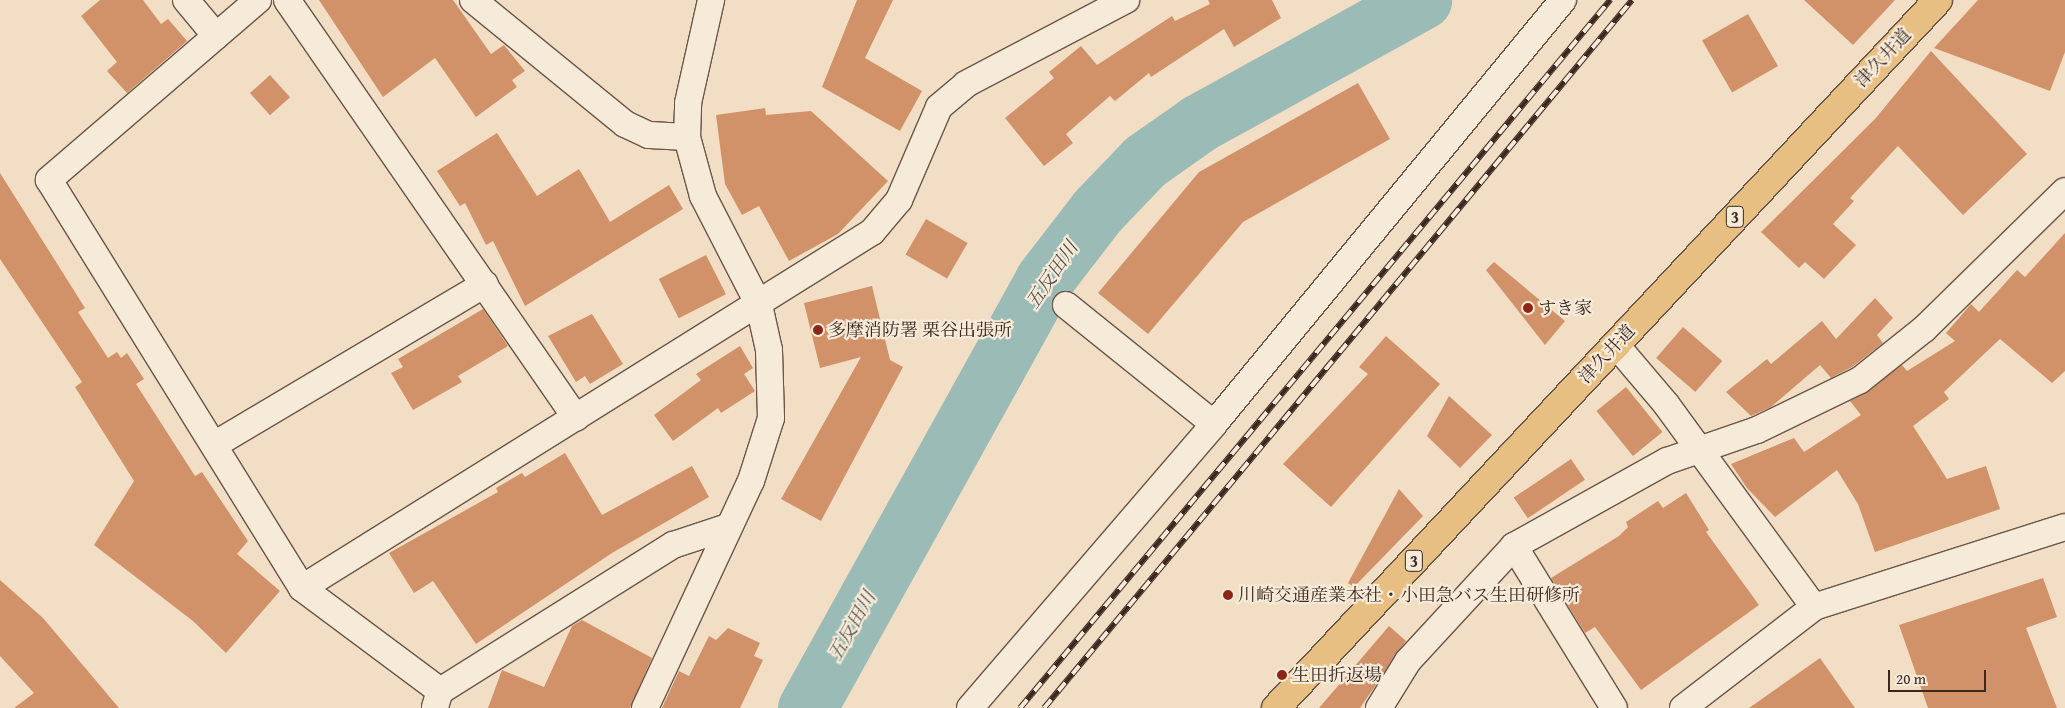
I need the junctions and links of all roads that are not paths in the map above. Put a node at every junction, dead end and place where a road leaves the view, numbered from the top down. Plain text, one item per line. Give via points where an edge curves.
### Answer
1 (186, 0) edge
2 (258, 0) edge
3 (286, 0) edge
4 (473, 0) edge
5 (711, 0) edge
6 (1126, 0) edge
7 (1563, 0) edge
8 (1938, 0) edge
9 (216, 36) junction
10 (687, 137) junction
11 (2065, 190) edge
12 (485, 284) junction
13 (759, 305) junction
14 (1066, 305) dead end
15 (1616, 345) junction
16 (576, 418) junction
17 (1214, 424) junction
18 (214, 444) junction
19 (1697, 447) junction
20 (728, 527) junction
21 (2065, 527) edge
22 (1514, 546) junction
23 (302, 588) junction
24 (1814, 607) junction
25 (437, 699) edge
26 (645, 708) edge
27 (970, 708) edge
28 (1276, 708) edge
29 (1379, 708) edge
30 (1614, 708) edge
31 (1683, 708) edge

1 - 9 street
2 - 9 street
3 - 12 street
4 - 10 street via 625,124 649,136
5 - 10 street via 688,104
6 - 13 street via 966,84 939,107 900,200 872,232
7 - 17 street
8 - 15 main road, 津久井道 / 3
9 - 18 street via 49,180
10 - 13 street via 703,196
11 - 19 street via 1924,329 1860,380 1757,430
12 - 16 street
12 - 18 street
13 - 16 street
13 - 20 street via 769,350 771,418 751,481
14 - 17 street
15 - 19 street
15 - 28 main road, 津久井道 / 3
16 - 23 street
17 - 27 street
18 - 23 street
19 - 22 street
19 - 24 street
20 - 25 street via 673,545
20 - 26 street
21 - 24 street
22 - 29 street via 1408,660
22 - 30 street
23 - 25 street
24 - 31 street

